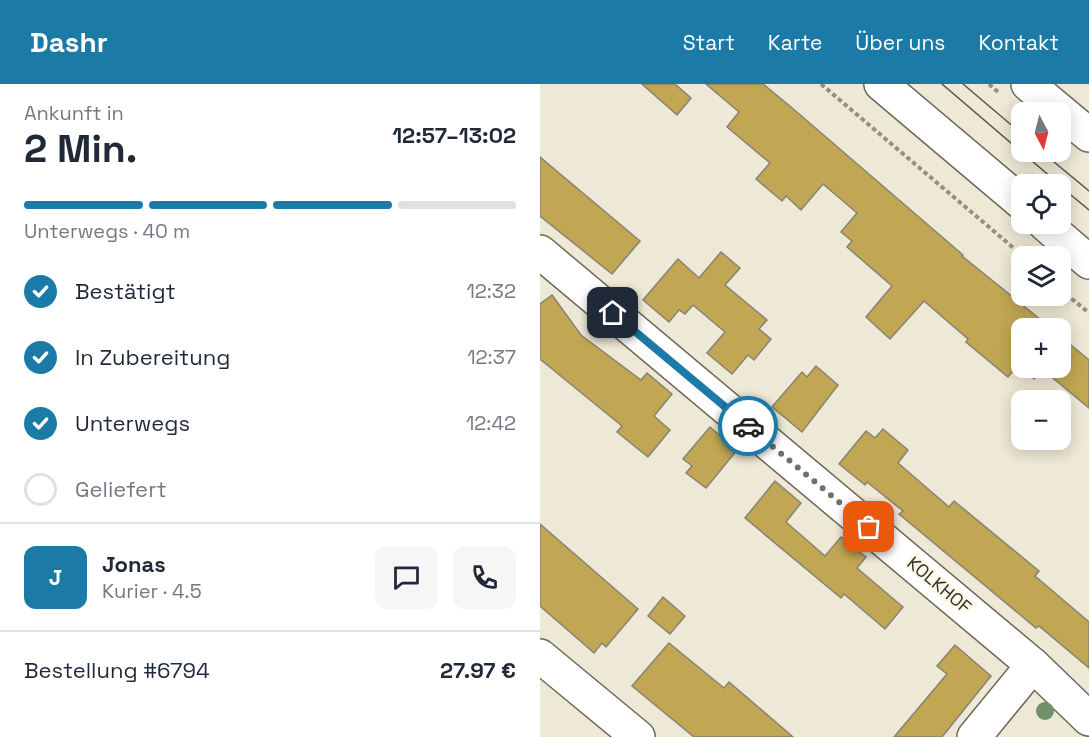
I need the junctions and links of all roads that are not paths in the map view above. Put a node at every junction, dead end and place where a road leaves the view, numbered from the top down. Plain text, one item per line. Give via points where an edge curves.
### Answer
1 (881, 84) edge
2 (1028, 84) edge
3 (1089, 135) edge
4 (1011, 194) edge
5 (1057, 234) edge
6 (540, 252) edge
7 (1089, 262) edge
8 (540, 656) edge
9 (1033, 665) junction
10 (1089, 719) edge
11 (1089, 727) edge
12 (638, 737) edge
13 (974, 737) edge
14 (1075, 737) edge

1 - 4 street
2 - 3 street
5 - 7 street
6 - 9 street, KOLKHOF
8 - 12 street
9 - 10 street, KOLKHOF
9 - 13 street
11 - 14 street

